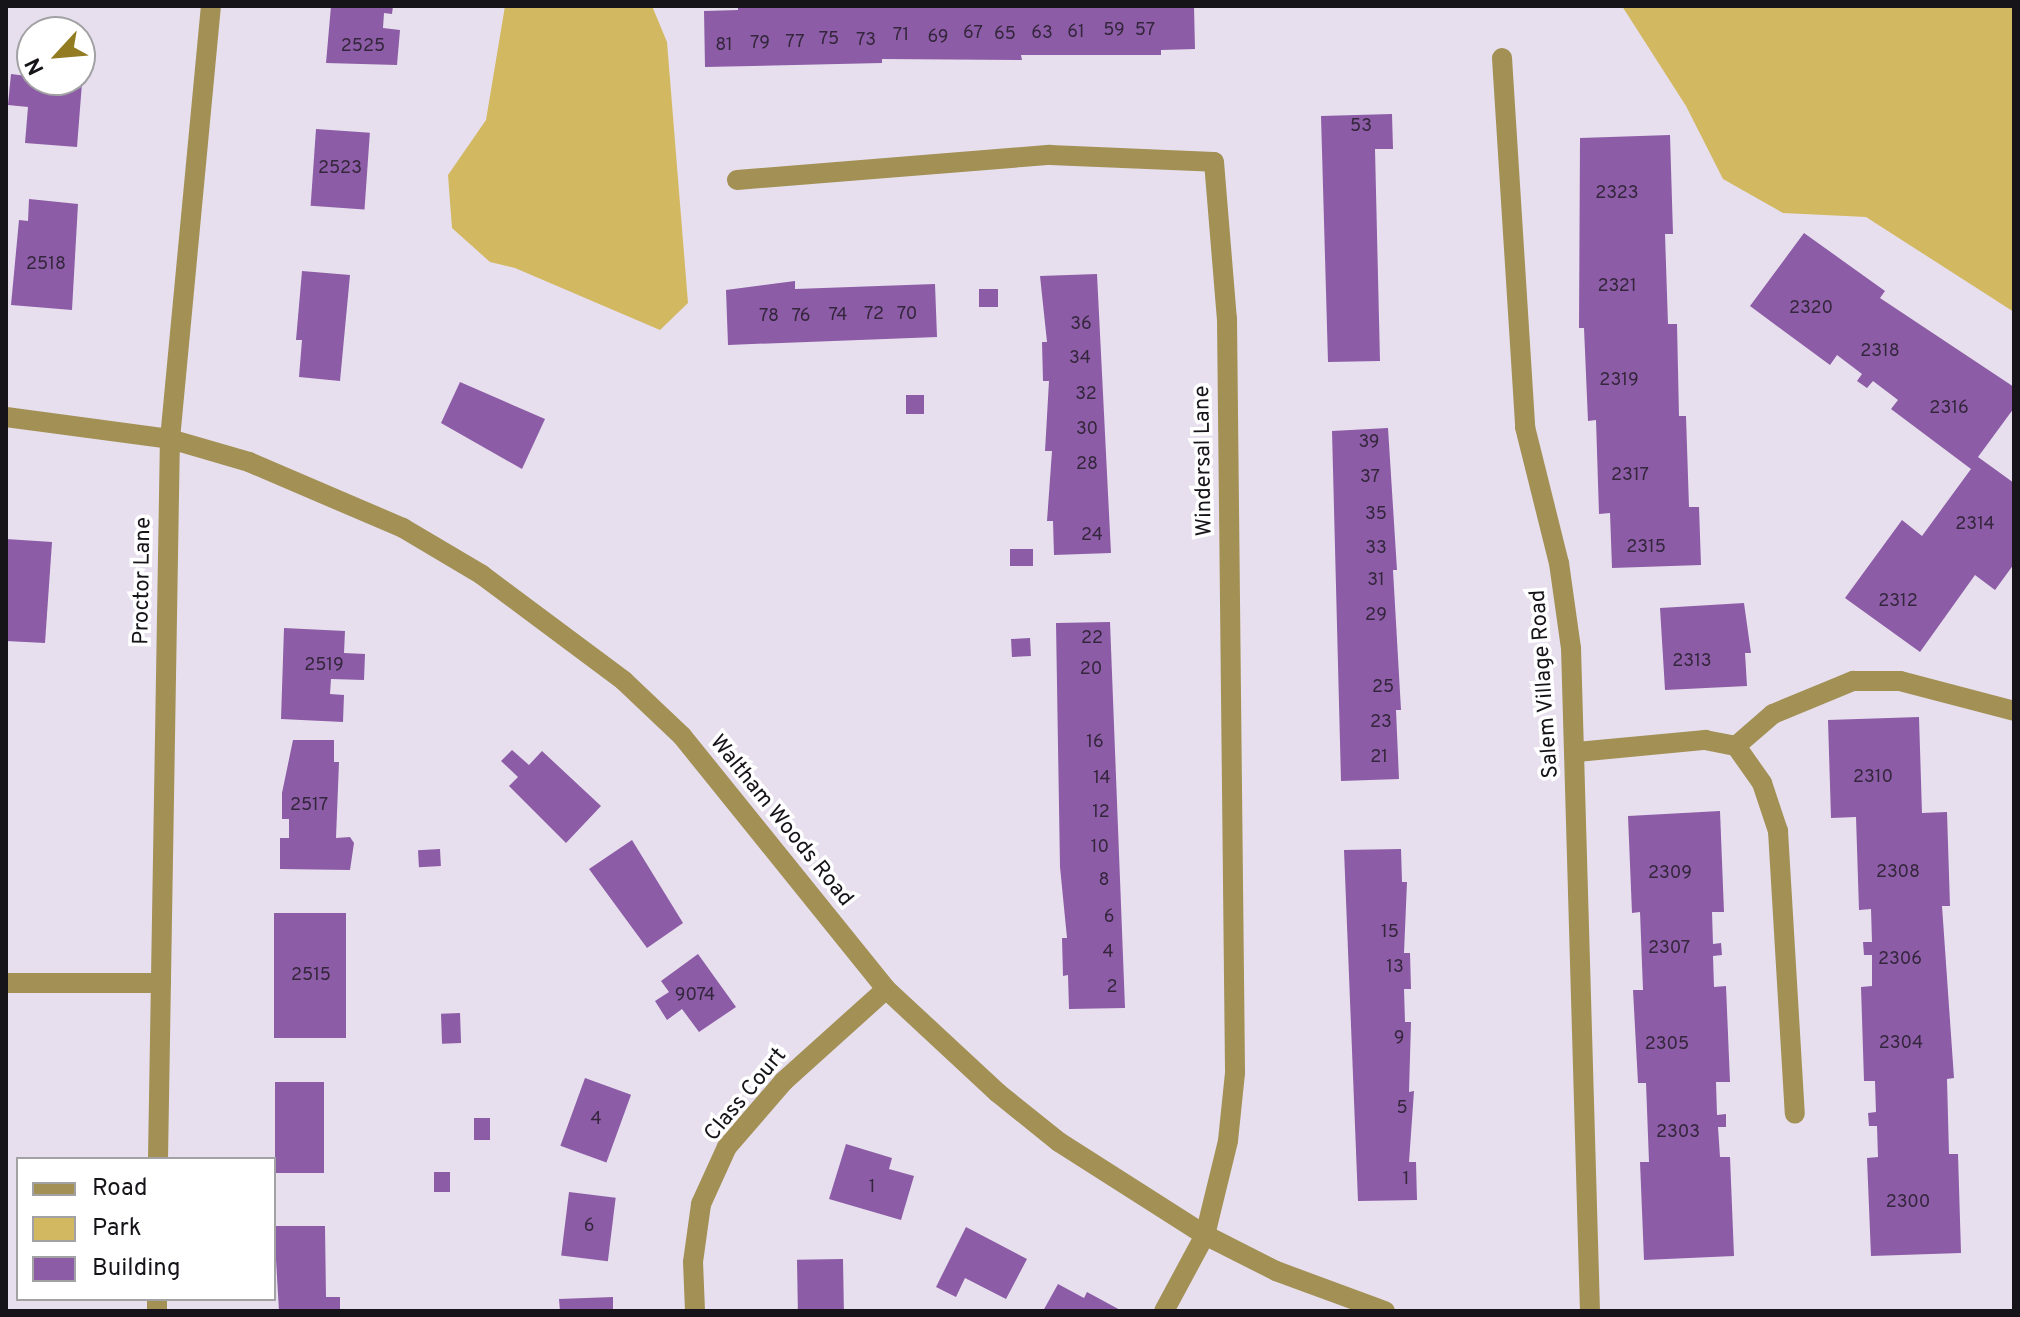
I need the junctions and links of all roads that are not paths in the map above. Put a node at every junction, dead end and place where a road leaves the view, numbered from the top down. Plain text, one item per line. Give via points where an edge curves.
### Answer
1 (211, 6) edge
2 (1502, 58) dead end
3 (737, 180) dead end
4 (6, 417) edge
5 (170, 439) junction
6 (2014, 711) edge
7 (1736, 746) junction
8 (1577, 752) junction
9 (6, 983) edge
10 (161, 983) junction
11 (886, 989) junction
12 (1795, 1113) dead end
13 (158, 1157) edge
14 (1205, 1235) junction
15 (695, 1311) edge
16 (1164, 1311) edge
17 (1385, 1311) edge
18 (1590, 1311) edge

1 - 5 street, Proctor Lane
2 - 8 street, Salem Village Road via 1525,427 1559,563
3 - 14 street, Windersal Lane via 1050,155 1214,162 1227,319 1235,1073 1228,1141
4 - 5 street, Waltham Woods Road
5 - 10 street, Proctor Lane
5 - 11 street, Waltham Woods Road via 249,462 403,528 556,627 682,736
6 - 7 street via 1900,681 1853,681 1773,714
7 - 8 street via 1705,740
7 - 12 street via 1762,783 1778,831
8 - 18 street, Salem Village Road via 1579,1021
9 - 10 street
10 - 13 street, Proctor Lane
11 - 14 street, Waltham Woods Road via 937,1040 1059,1142
11 - 15 street, Class Court via 784,1081 727,1147 701,1204 693,1262
14 - 16 street
14 - 17 street, Waltham Woods Road via 1276,1271

